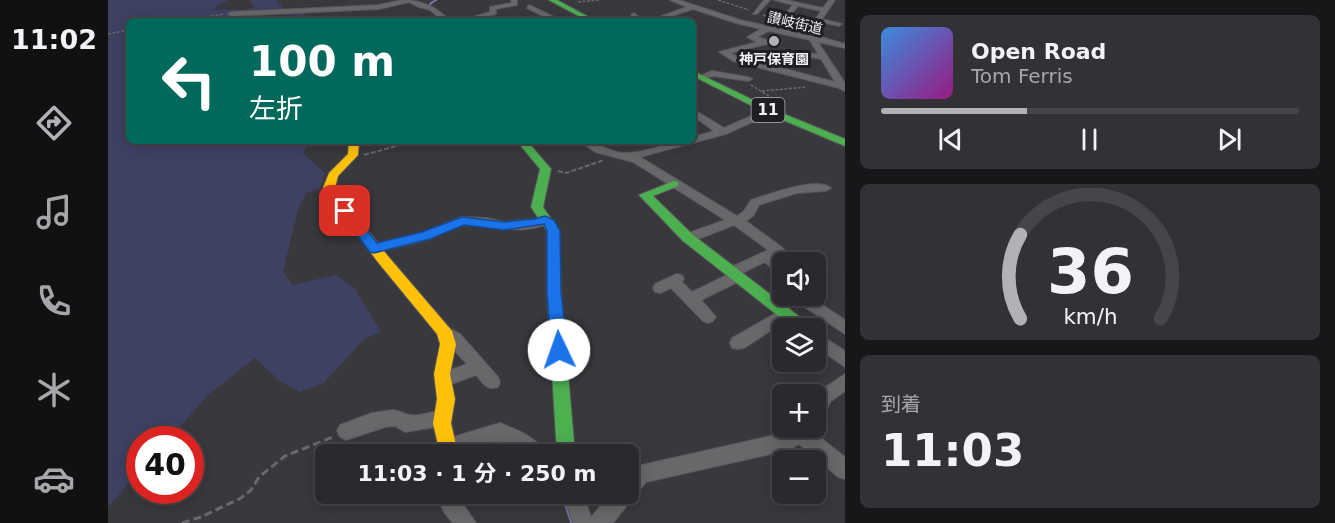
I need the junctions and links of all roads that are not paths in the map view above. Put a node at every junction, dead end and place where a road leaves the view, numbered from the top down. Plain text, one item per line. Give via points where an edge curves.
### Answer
1 (410, 0) edge
2 (514, 0) edge
3 (673, 0) edge
4 (767, 0) edge
5 (777, 0) edge
6 (832, 0) edge
7 (306, 2) dead end
8 (555, 2) edge
9 (842, 2) dead end
10 (529, 7) dead end
11 (692, 7) junction
12 (350, 9) junction
13 (825, 10) junction
14 (755, 12) road end
15 (231, 14) road end
16 (634, 15) dead end
17 (444, 18) edge
18 (479, 18) edge
19 (550, 18) edge
20 (587, 18) edge
21 (638, 18) edge
22 (660, 18) edge
23 (818, 20) junction
24 (839, 24) dead end
25 (768, 28) junction
26 (814, 40) junction
27 (844, 46) edge
28 (803, 55) dead end
29 (825, 57) junction
30 (736, 59) junction
31 (832, 70) junction
32 (844, 71) edge
33 (720, 74) junction
34 (698, 78) edge
35 (748, 79) dead end
36 (843, 88) edge
37 (769, 111) junction
38 (696, 114) edge
39 (723, 132) junction
40 (696, 139) edge
41 (844, 143) edge
42 (355, 144) edge
43 (524, 144) edge
44 (589, 144) edge
45 (666, 144) edge
46 (627, 157) junction
47 (674, 184) junction
48 (825, 188) dead end
49 (718, 194) dead end
50 (704, 202) junction
51 (545, 219) junction
52 (735, 221) junction
53 (688, 238) junction
54 (374, 248) junction
55 (768, 257) junction
56 (772, 261) edge
57 (734, 274) junction
58 (670, 283) dead end
59 (690, 299) junction
60 (813, 306) edge
61 (785, 314) junction
62 (708, 317) dead end
63 (790, 318) edge
64 (844, 328) edge
65 (444, 331) junction
66 (738, 343) dead end
67 (826, 346) edge
68 (844, 360) edge
69 (479, 367) junction
70 (443, 380) junction
71 (844, 381) edge
72 (492, 382) dead end
73 (826, 396) edge
74 (442, 419) junction
75 (346, 431) road end
76 (793, 438) edge
77 (810, 438) edge
78 (447, 444) edge
79 (467, 444) edge
80 (523, 444) edge
81 (565, 444) edge
82 (844, 470) edge
83 (639, 475) edge
84 (451, 504) edge
85 (576, 504) edge
86 (615, 504) edge
87 (458, 522) edge
88 (583, 523) edge
89 (599, 523) edge

1 - 12 street
1 - 17 street via 432,8
2 - 18 street via 515,3 492,8 496,15
3 - 11 street, 讃岐街道
4 - 14 street
5 - 13 street via 790,9
6 - 9 street
6 - 13 street
7 - 12 street
8 - 20 main road
10 - 19 street
11 - 22 street
11 - 25 street, 讃岐街道
12 - 15 street
13 - 23 street
16 - 21 street
23 - 24 street
23 - 26 street via 810,33
25 - 26 street, 讃岐街道
25 - 30 street via 751,37 764,42 723,52
26 - 27 street, 讃岐街道
26 - 29 street
28 - 29 street
29 - 31 street
30 - 33 street
30 - 36 street
31 - 32 street
31 - 36 street
33 - 34 street
33 - 35 street
34 - 37 main road, 11
37 - 39 street
37 - 41 main road, 11
38 - 39 street
39 - 40 street
42 - 54 main road via 353,158 333,174 329,188
43 - 51 main road via 546,170 536,207
44 - 46 street via 610,155
45 - 46 street
46 - 47 street
47 - 50 street
47 - 53 main road via 645,195
48 - 52 street via 796,190 755,203 749,213
49 - 50 street
50 - 52 street
51 - 54 street via 504,226 462,220 425,236
51 - 81 main road via 553,231
52 - 53 street
52 - 55 street via 778,251
53 - 57 main road
54 - 65 main road
55 - 56 street
55 - 57 street
57 - 59 street
57 - 61 main road
58 - 59 street
59 - 62 street
60 - 64 street
61 - 63 main road
61 - 66 street
65 - 69 street
65 - 70 main road via 448,344
67 - 68 street
69 - 70 street
69 - 72 street
70 - 74 main road via 446,399
71 - 73 street
74 - 75 street via 405,424 399,418 386,418
74 - 78 main road
76 - 83 street
77 - 82 street
79 - 80 street via 500,432
84 - 87 street
85 - 88 street
86 - 89 street

